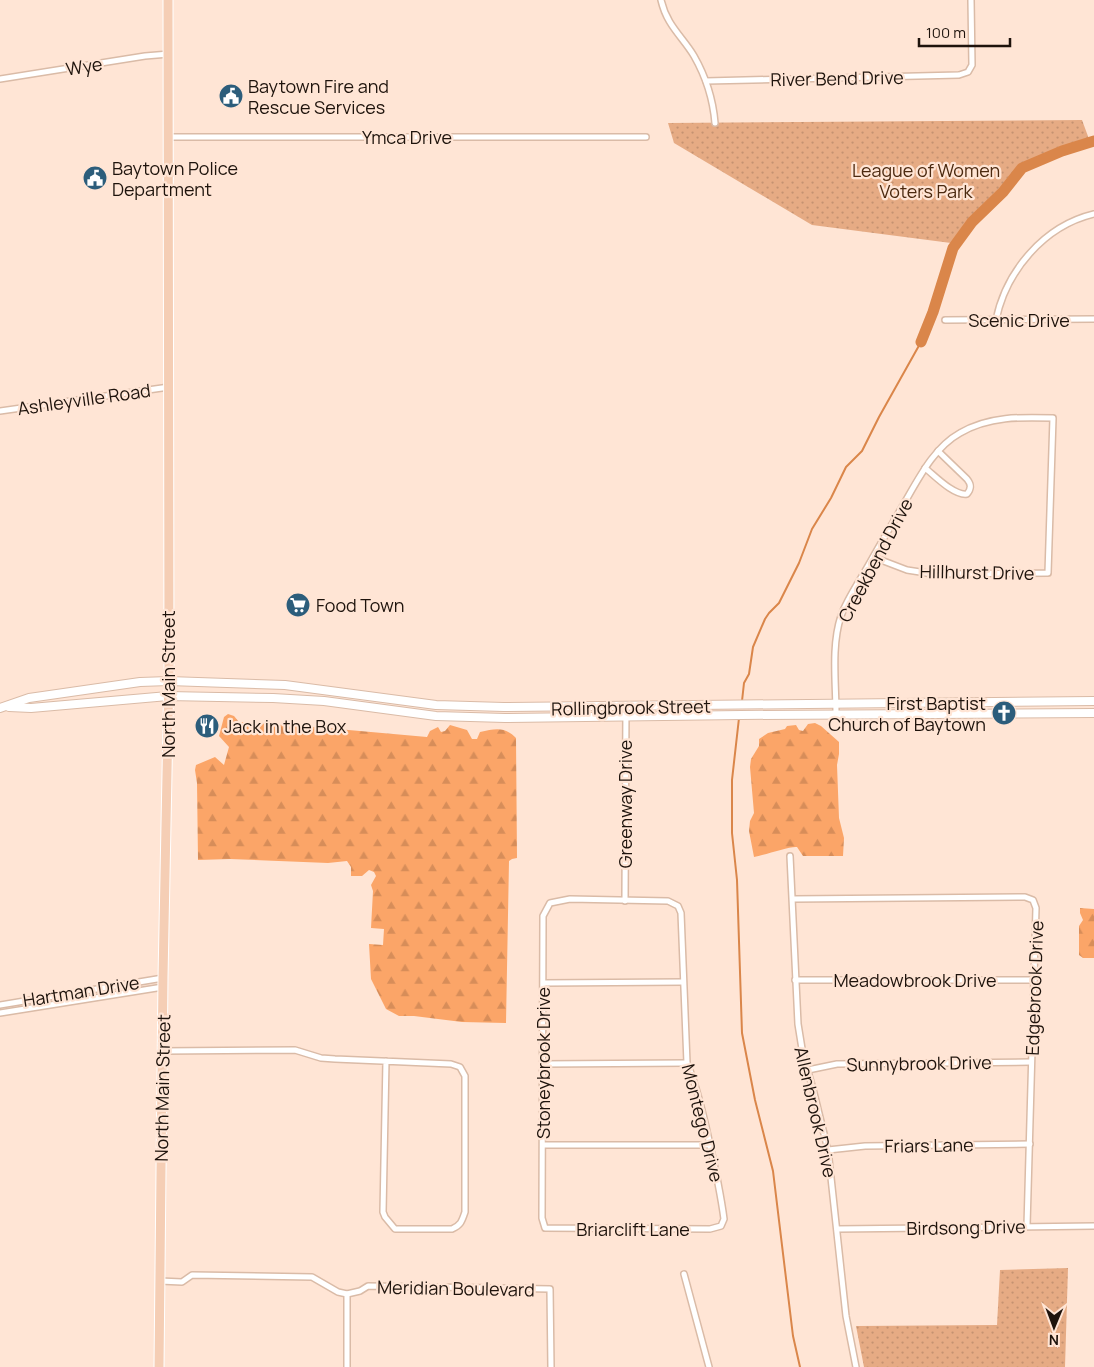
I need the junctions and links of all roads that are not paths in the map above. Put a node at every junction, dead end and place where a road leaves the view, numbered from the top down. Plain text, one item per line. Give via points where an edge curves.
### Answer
1 (168, 0) edge
2 (661, 0) edge
3 (971, 0) edge
4 (169, 54) junction
5 (0, 79) edge
6 (706, 81) junction
7 (715, 123) dead end
8 (168, 137) junction
9 (646, 137) dead end
10 (1094, 214) edge
11 (1094, 319) edge
12 (945, 320) dead end
13 (996, 320) junction
14 (169, 387) junction
15 (0, 411) edge
16 (1053, 418) joint
17 (938, 451) junction
18 (925, 468) junction
19 (873, 557) junction
20 (169, 681) junction
21 (168, 696) junction
22 (1094, 701) edge
23 (1034, 702) junction
24 (836, 704) junction
25 (934, 704) junction
26 (626, 706) junction
27 (2, 707) edge
28 (1034, 713) junction
29 (1094, 713) edge
30 (836, 714) junction
31 (934, 714) junction
32 (625, 716) junction
33 (790, 856) dead end
34 (793, 899) junction
35 (624, 901) junction
36 (795, 980) junction
37 (1034, 980) junction
38 (163, 982) junction
39 (683, 982) junction
40 (544, 983) junction
41 (72, 993) junction
42 (74, 1001) junction
43 (0, 1005) edge
44 (0, 1013) edge
45 (163, 1051) junction
46 (386, 1061) junction
47 (1032, 1062) junction
48 (687, 1063) junction
49 (542, 1064) junction
50 (808, 1070) junction
51 (1030, 1144) junction
52 (711, 1145) junction
53 (542, 1146) junction
54 (828, 1150) junction
55 (721, 1226) joint
56 (1027, 1226) junction
57 (1094, 1226) edge
58 (545, 1228) joint
59 (837, 1229) junction
60 (684, 1274) dead end
61 (160, 1282) junction
62 (347, 1294) junction
63 (159, 1367) edge
64 (347, 1367) edge
65 (551, 1367) edge
66 (709, 1367) edge
67 (856, 1367) edge

1 - 4 main road, North Main Street
2 - 6 street via 668,19 694,55
3 - 6 street, River Bend Drive via 972,65 968,72 959,75
4 - 5 street, Wye
4 - 8 main road, North Main Street
6 - 7 street
8 - 9 street, Ymca Drive
8 - 14 main road, North Main Street
10 - 13 street via 1056,231 1028,254 1008,283
11 - 13 street, Scenic Drive
12 - 13 street, Scenic Drive
14 - 15 street, Ashleyville Road
14 - 20 main road, North Main Street
16 - 17 street, Creekbend Drive via 994,420 962,432
16 - 19 street, Hillhurst Drive via 1048,573 933,574 906,570
17 - 18 street, Creekbend Drive
17 - 18 street via 967,479 970,490 967,494 956,492
18 - 19 street, Creekbend Drive
19 - 24 street, Creekbend Drive via 841,615 836,650
20 - 21 main road, North Main Street
20 - 26 main road, Rollingbrook Street via 286,685 436,705
20 - 27 main road, Rollingbrook Street via 28,698
21 - 27 main road, Rollingbrook Street via 31,708
21 - 32 main road, Rollingbrook Street via 273,698 436,716
21 - 38 main road, North Main Street
22 - 23 main road, Rollingbrook Street
23 - 25 main road, Rollingbrook Street
23 - 28 main road
24 - 25 main road, Rollingbrook Street
24 - 26 main road, Rollingbrook Street
24 - 30 street, Creekbend Drive
25 - 31 main road
26 - 32 street, Greenway Drive
28 - 29 main road, Rollingbrook Street
28 - 31 main road, Rollingbrook Street
30 - 31 main road, Rollingbrook Street
30 - 32 main road, Rollingbrook Street
32 - 35 street, Greenway Drive
33 - 34 street, Allenbrook Drive
34 - 36 street, Allenbrook Drive
34 - 37 street, Edgebrook Drive via 1024,896 1033,900 1036,908
35 - 39 street, Montego Drive via 668,901 678,906 681,913
35 - 40 street, Stoneybrook Drive via 550,903 543,916
36 - 37 street, Meadowbrook Drive
36 - 50 street, Allenbrook Drive via 798,1024
37 - 47 street, Edgebrook Drive
38 - 41 street, Hartman Drive
38 - 42 street, Hartman Drive
38 - 45 main road, North Main Street
39 - 40 street
39 - 48 street, Montego Drive
40 - 49 street, Stoneybrook Drive
41 - 42 street
41 - 43 street, Hartman Drive
42 - 44 street, Hartman Drive
45 - 46 street via 295,1050 321,1058
45 - 61 main road, North Main Street
46 - 46 street via 451,1064 460,1067 465,1076 465,1212 462,1222 452,1230 395,1229 383,1212
47 - 50 street, Sunnybrook Drive via 837,1064
47 - 51 street, Edgebrook Drive
48 - 49 street
48 - 52 street, Montego Drive
49 - 53 street, Stoneybrook Drive
50 - 54 street, Allenbrook Drive
51 - 54 street, Friars Lane via 865,1146
51 - 56 street, Edgebrook Drive
52 - 53 street
52 - 55 street, Montego Drive via 724,1219
53 - 58 street, Stoneybrook Drive via 542,1218
54 - 59 street, Allenbrook Drive
55 - 58 street, Briarclift Lane via 710,1229
56 - 57 street, Birdsong Drive
56 - 59 street, Birdsong Drive
59 - 67 street, Allenbrook Drive via 846,1316
60 - 66 street
61 - 62 street via 182,1282 192,1275 312,1277
61 - 63 main road, North Main Street
62 - 64 street
62 - 65 street, Meridian Boulevard via 368,1286 550,1290

